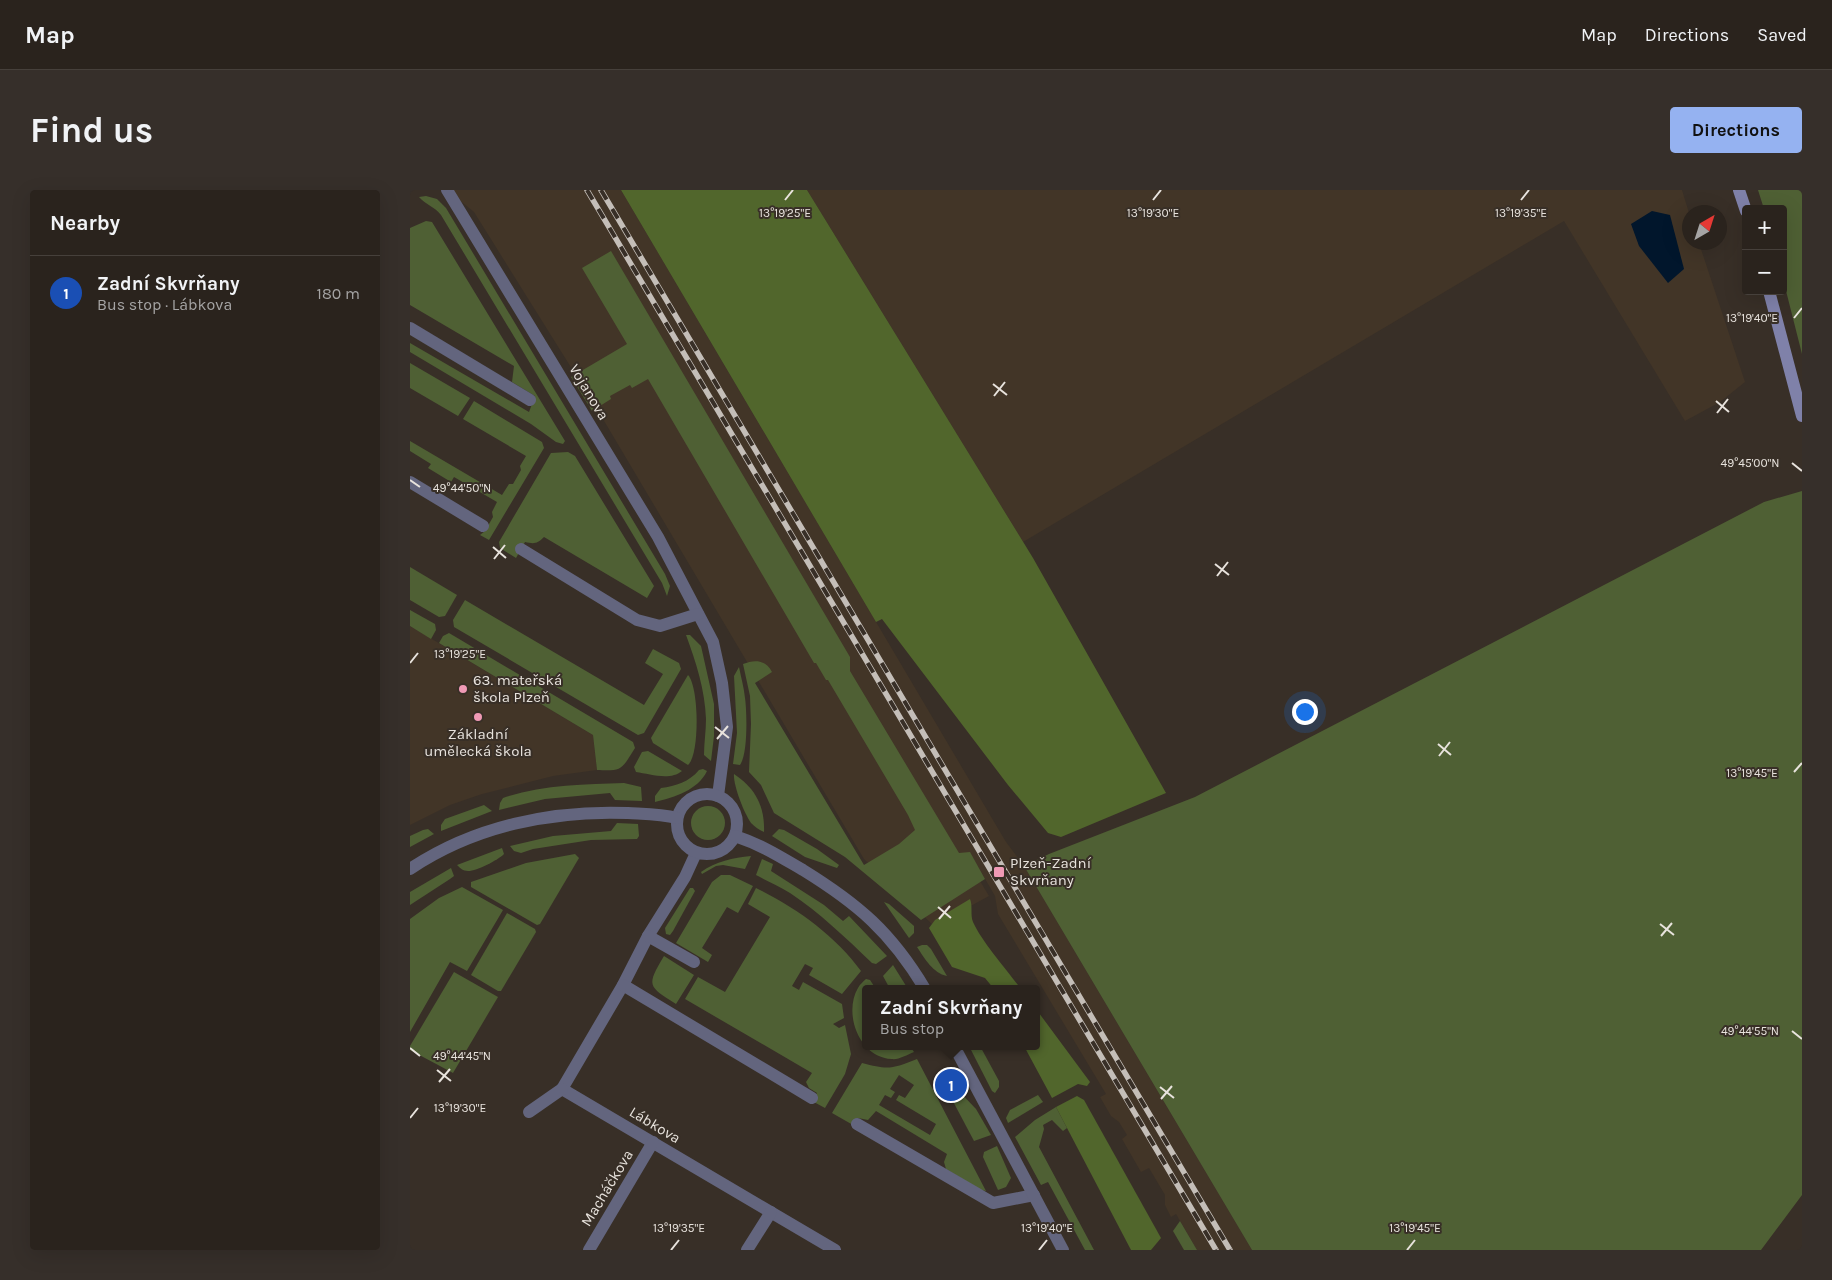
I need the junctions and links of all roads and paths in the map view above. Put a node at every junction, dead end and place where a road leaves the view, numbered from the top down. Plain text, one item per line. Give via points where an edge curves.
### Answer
1 (447, 190) edge
2 (1739, 190) edge
3 (1744, 205) edge
4 (1770, 295) edge
5 (410, 328) edge
6 (530, 400) dead end
7 (1802, 416) edge
8 (410, 482) edge
9 (483, 526) dead end
10 (521, 549) dead end
11 (698, 614) junction
12 (718, 796) junction
13 (677, 818) junction
14 (735, 836) junction
15 (696, 853) junction
16 (410, 869) edge
17 (648, 936) junction
18 (694, 962) dead end
19 (623, 985) junction
20 (921, 985) edge
21 (956, 1050) edge
22 (562, 1089) junction
23 (812, 1098) dead end
24 (529, 1112) dead end
25 (858, 1124) dead end
26 (653, 1142) junction
27 (1034, 1195) junction
28 (770, 1212) junction
29 (589, 1250) edge
30 (747, 1250) edge
31 (835, 1250) edge
32 (1063, 1250) edge

1 - 11 street, Vojanova via 658,536
2 - 3 main road
4 - 7 main road
5 - 6 street
8 - 9 street
10 - 11 street via 638,620 660,626
11 - 12 street, Vojanova via 713,642 727,727
12 - 13 street via 705,794 692,798 682,806
12 - 14 street via 735,812
13 - 15 street via 680,839
13 - 16 street via 611,812 528,820 488,831 449,847
14 - 15 street via 719,852
14 - 20 street via 762,846 853,903 900,951
15 - 17 street
17 - 18 street
17 - 19 street
19 - 22 street
19 - 23 street
21 - 27 street
22 - 24 street
22 - 26 street, Lábkova
25 - 27 street via 993,1204
26 - 28 street, Lábkova
26 - 29 street, Macháčkova
27 - 32 street
28 - 30 street
28 - 31 street, Lábkova

